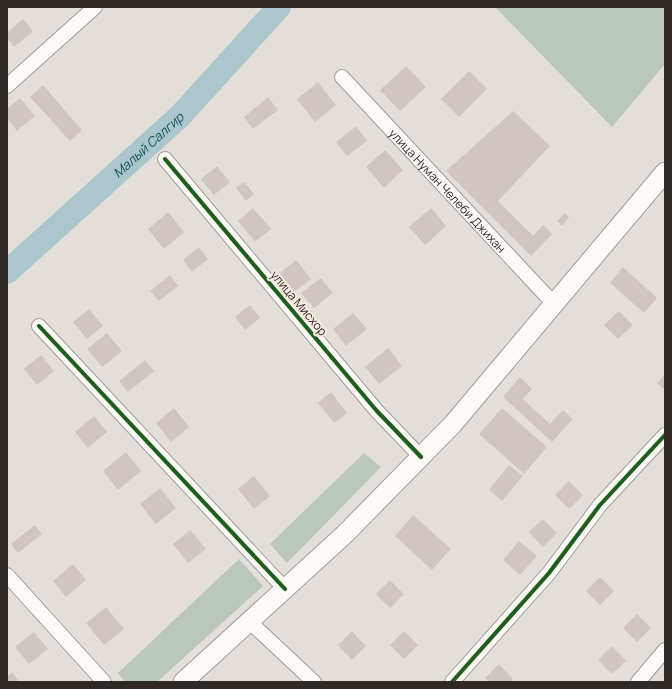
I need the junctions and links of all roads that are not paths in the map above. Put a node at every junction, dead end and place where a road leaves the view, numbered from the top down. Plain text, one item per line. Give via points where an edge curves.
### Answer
1 (95, 7) edge
2 (342, 77) dead end
3 (7, 86) edge
4 (165, 159) dead end
5 (665, 172) edge
6 (554, 304) junction
7 (39, 326) dead end
8 (665, 435) edge
9 (421, 457) junction
10 (7, 575) edge
11 (285, 589) junction
12 (250, 622) junction
13 (665, 650) edge
14 (104, 682) edge
15 (183, 682) edge
16 (314, 682) edge
17 (452, 682) edge
18 (638, 682) edge

1 - 3 street
2 - 6 street, улица Нуман Челеби Джихан
4 - 9 street, улица Мисхор via 376,410
5 - 6 main road
6 - 9 main road via 454,424
7 - 11 street
8 - 17 street via 600,505 549,573
9 - 11 main road via 345,534
10 - 14 street
11 - 12 main road
12 - 15 main road
12 - 16 street
13 - 18 street

